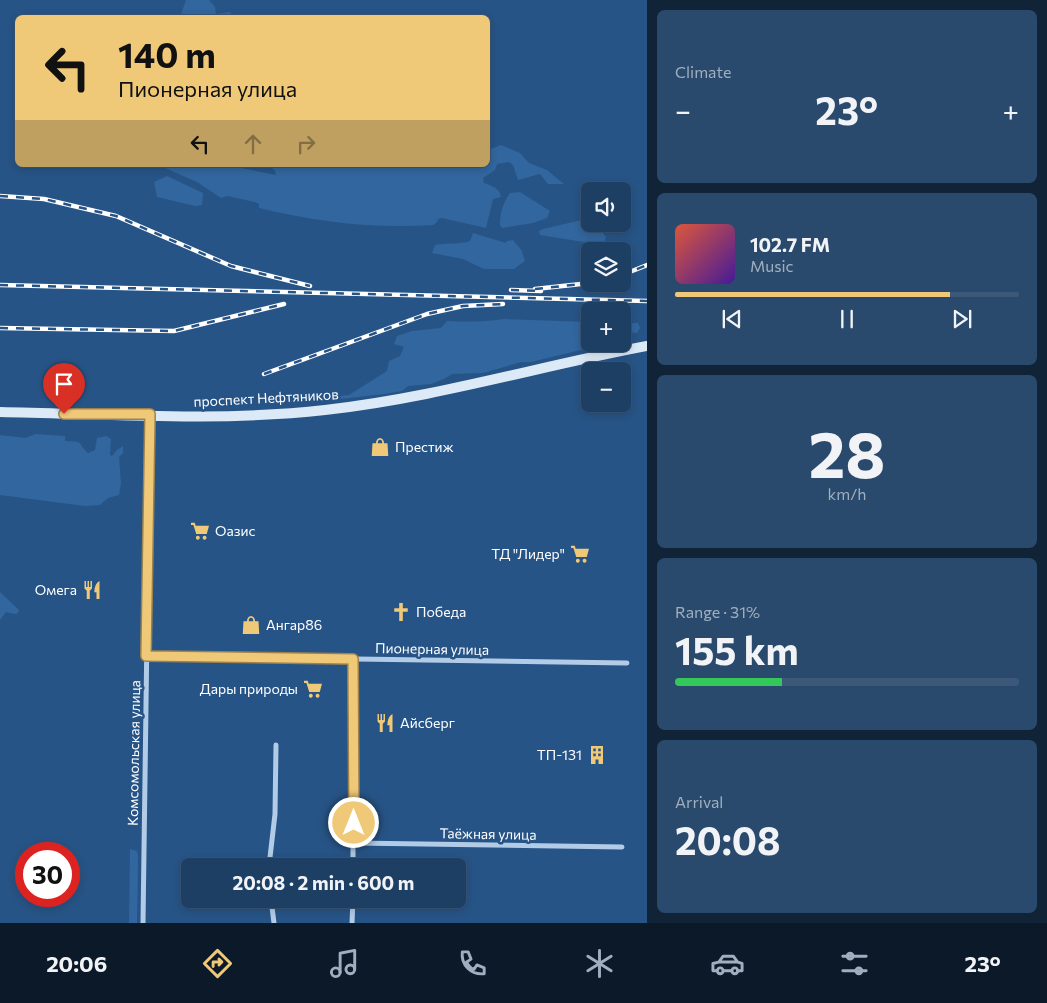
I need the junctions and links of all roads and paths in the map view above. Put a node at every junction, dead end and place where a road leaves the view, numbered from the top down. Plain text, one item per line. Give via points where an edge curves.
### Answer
1 (647, 346) edge
2 (0, 412) edge
3 (150, 414) junction
4 (146, 656) junction
5 (353, 659) junction
6 (627, 663) dead end
7 (276, 745) dead end
8 (354, 843) junction
9 (622, 847) dead end
10 (270, 858) edge
11 (353, 858) edge
12 (273, 908) edge
13 (353, 908) edge
14 (144, 923) edge
15 (274, 923) edge
16 (352, 923) edge

1 - 3 main road, проспект Нефтяников via 348,408 262,414
2 - 3 main road, проспект Нефтяников
3 - 4 street, Комсомольская улица
4 - 5 street, Пионерная улица
4 - 14 street, Комсомольская улица
5 - 6 street, Пионерная улица
5 - 8 street
7 - 10 street via 275,814
8 - 9 street, Таёжная улица
8 - 11 street
12 - 15 street
13 - 16 street

